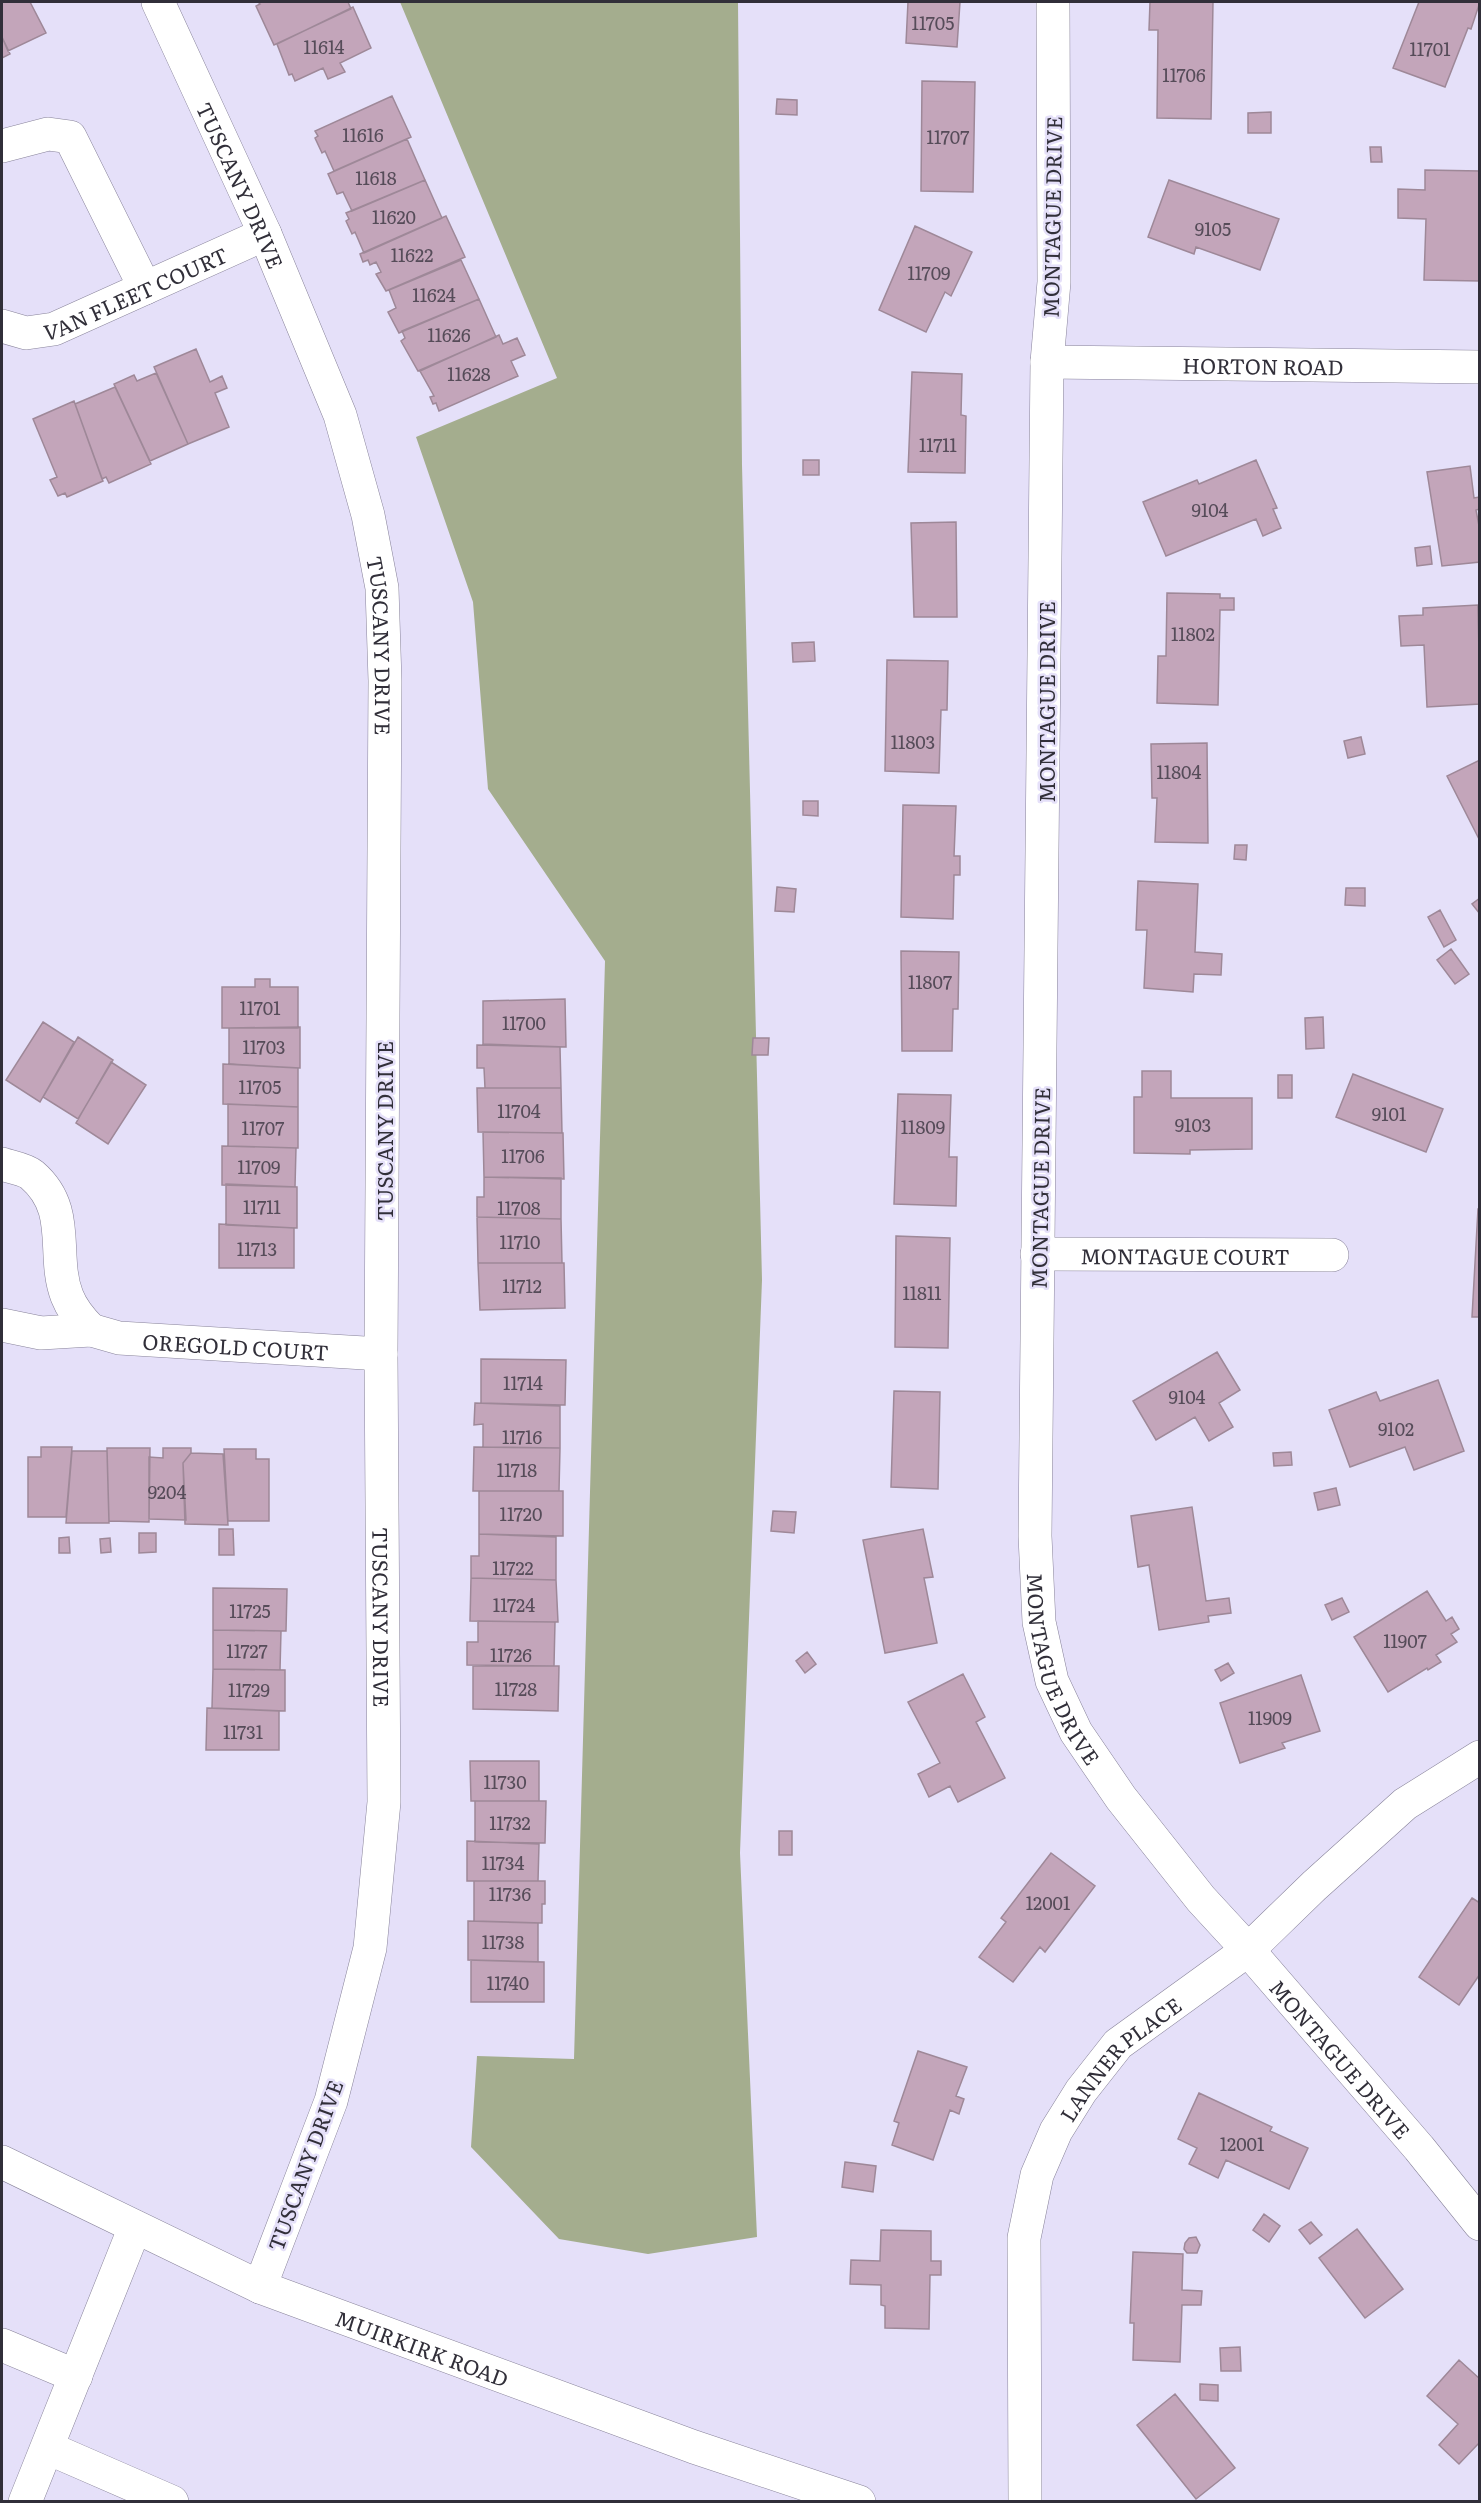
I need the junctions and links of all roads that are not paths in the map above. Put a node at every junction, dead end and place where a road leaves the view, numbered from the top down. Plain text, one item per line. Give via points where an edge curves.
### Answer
1 (158, 2) edge
2 (1053, 2) edge
3 (16, 143) edge
4 (265, 234) junction
5 (145, 288) junction
6 (2, 326) edge
7 (1047, 362) junction
8 (1479, 367) edge
9 (2, 1164) edge
10 (1037, 1254) junction
11 (1332, 1255) dead end
12 (2, 1325) edge
13 (91, 1330) junction
14 (381, 1354) junction
15 (1479, 1757) edge
16 (1248, 1950) junction
17 (2, 2162) edge
18 (1479, 2224) edge
19 (135, 2227) junction
20 (260, 2286) junction
21 (2, 2344) edge
22 (76, 2376) junction
23 (48, 2448) junction
24 (25, 2502) edge
25 (172, 2502) edge
26 (859, 2502) edge
27 (1025, 2502) edge

1 - 4 street, TUSCANY DRIVE
2 - 7 street, MONTAGUE DRIVE via 1054,282
3 - 5 street via 48,134 70,137
4 - 5 street, VAN FLEET COURT
4 - 14 street, TUSCANY DRIVE via 340,415 368,515 382,588 385,727
5 - 6 street, VAN FLEET COURT via 54,329 26,333
7 - 8 street, HORTON ROAD
7 - 10 street, MONTAGUE DRIVE
9 - 13 street via 31,1174 48,1196 57,1213 67,1296
10 - 11 street, MONTAGUE COURT
10 - 16 street, MONTAGUE DRIVE via 1035,1536 1039,1622 1052,1681 1076,1732 1121,1798 1201,1899
12 - 13 street, OREGOLD COURT via 41,1333
13 - 14 street, OREGOLD COURT via 119,1338
14 - 20 street, TUSCANY DRIVE via 384,1802 370,1948 331,2101
15 - 16 street, LANNER PLACE via 1406,1804
16 - 18 street, MONTAGUE DRIVE via 1419,2148
16 - 27 street, LANNER PLACE via 1118,2044 1056,2131 1036,2175 1024,2238
17 - 19 street, MUIRKIRK ROAD
19 - 20 street, MUIRKIRK ROAD
19 - 22 street
20 - 26 street, MUIRKIRK ROAD via 694,2447
21 - 22 street
22 - 23 street
23 - 24 street
23 - 25 street

